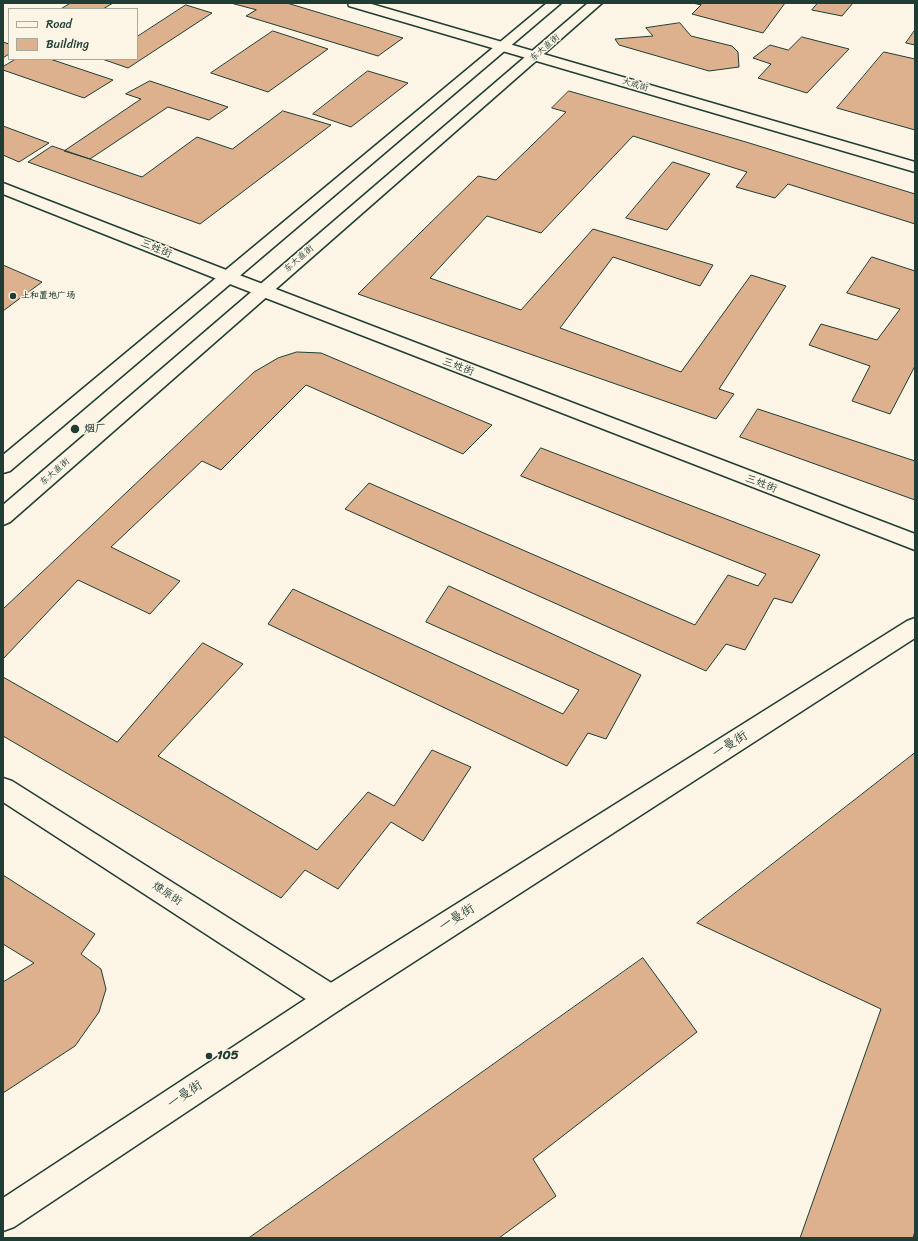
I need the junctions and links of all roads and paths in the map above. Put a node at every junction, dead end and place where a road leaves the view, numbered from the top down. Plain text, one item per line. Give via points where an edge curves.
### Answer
1 (354, 3) edge
2 (398, 3) edge
3 (555, 3) edge
4 (596, 3) edge
5 (509, 42) junction
6 (548, 51) junction
7 (915, 167) edge
8 (3, 188) edge
9 (228, 277) junction
10 (262, 291) junction
11 (3, 466) edge
12 (3, 517) edge
13 (915, 542) edge
14 (915, 627) edge
15 (3, 789) edge
16 (331, 999) junction
17 (3, 1216) edge

1 - 5 main road, 大成街
2 - 5 main road, 大成街
3 - 5 main road
4 - 6 main road, 东大直街
5 - 6 main road, 大成街
5 - 9 main road
6 - 7 main road, 大成街
6 - 10 main road, 东大直街
8 - 9 main road, 三姓街
9 - 10 main road, 三姓街
9 - 11 main road
10 - 12 main road, 东大直街
10 - 13 main road, 三姓街
14 - 16 main road, 一曼街
15 - 16 main road, 燎原街
16 - 17 main road, 一曼街

